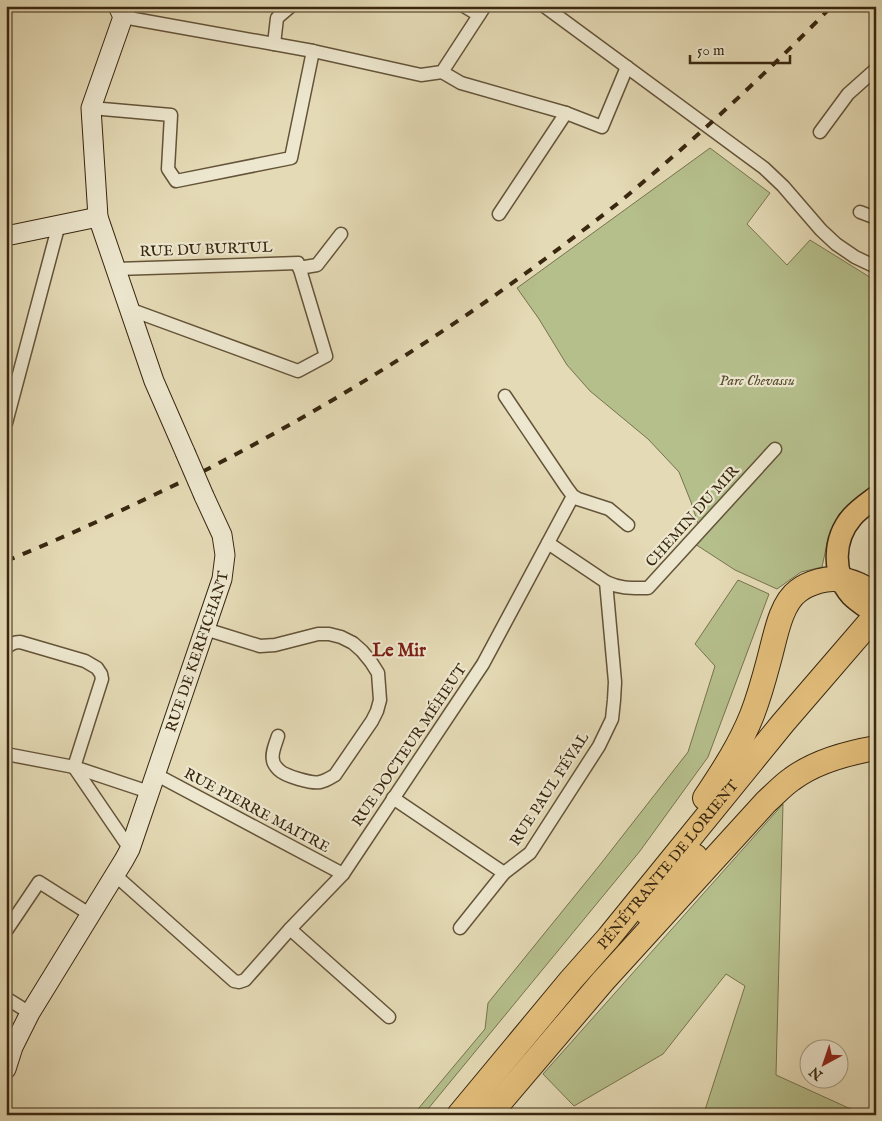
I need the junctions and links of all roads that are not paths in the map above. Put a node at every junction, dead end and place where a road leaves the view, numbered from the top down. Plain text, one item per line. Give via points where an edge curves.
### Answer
1 (291, 6) edge
2 (464, 6) edge
3 (544, 6) edge
4 (124, 10) edge
5 (482, 11) edge
6 (274, 44) junction
7 (313, 51) junction
8 (627, 68) junction
9 (876, 69) edge
10 (442, 72) junction
11 (91, 108) junction
12 (566, 113) junction
13 (820, 132) dead end
14 (860, 212) dead end
15 (499, 214) dead end
16 (98, 217) junction
17 (876, 218) edge
18 (60, 224) junction
19 (341, 234) dead end
20 (6, 236) edge
21 (298, 265) junction
22 (876, 267) edge
23 (116, 269) junction
24 (129, 309) junction
25 (505, 396) dead end
26 (6, 423) edge
27 (775, 449) dead end
28 (573, 496) junction
29 (876, 497) edge
30 (628, 525) dead end
31 (548, 543) junction
32 (841, 579) junction
33 (606, 582) junction
34 (872, 605) edge
35 (205, 629) junction
36 (6, 648) edge
37 (278, 736) dead end
38 (876, 748) edge
39 (6, 754) edge
40 (74, 767) junction
41 (152, 783) junction
42 (393, 798) junction
43 (130, 849) junction
44 (504, 873) junction
45 (343, 874) junction
46 (115, 875) junction
47 (91, 914) junction
48 (460, 928) dead end
49 (290, 929) junction
50 (6, 931) edge
51 (571, 980) junction
52 (6, 998) edge
53 (30, 1013) junction
54 (389, 1017) dead end
55 (6, 1069) edge
56 (459, 1115) edge
57 (481, 1115) edge
58 (489, 1115) edge

1 - 6 street via 277,18
2 - 5 street
3 - 8 street
4 - 6 street
4 - 11 street
5 - 10 street
6 - 7 street
7 - 10 street via 422,75
7 - 11 street via 290,158 176,181 168,169 171,115
8 - 12 street via 602,127
8 - 22 street via 764,168 836,244
9 - 13 street via 848,94
10 - 12 street via 462,83
11 - 16 street, RUE DE KERFICHANT
12 - 15 street
14 - 17 street
16 - 18 street
16 - 23 street, RUE DE KERFICHANT
18 - 20 street
18 - 26 street
19 - 21 street, RUE DU BURTUL via 317,265
21 - 23 street, RUE DU BURTUL
21 - 24 street via 326,356 298,371
23 - 24 street, RUE DE KERFICHANT
24 - 35 street, RUE DE KERFICHANT, bridge via 154,381 222,535 225,555 222,579
25 - 28 street
27 - 33 street, CHEMIN DU MIR via 648,588 625,588
28 - 30 street via 609,509
28 - 31 street, RUE DOCTEUR MÉHEUT
29 - 32 main road via 844,528 837,559
31 - 33 street, CHEMIN DU MIR
31 - 42 street, RUE DOCTEUR MÉHEUT via 484,664
32 - 34 highway via 850,581
32 - 51 highway via 827,578 811,584 798,591 783,610 762,685 741,742 687,825 590,943
33 - 44 street, RUE PAUL FÉVAL via 615,682 612,719 530,854
34 - 51 highway, PÉNÉTRANTE DE LORIENT via 783,723
34 - 57 highway, PÉNÉTRANTE DE LORIENT via 794,728 673,885
35 - 37 street via 260,646 329,634 352,644 371,662 378,673 378,711 335,775 328,780 314,782 281,772 274,765 272,755
35 - 41 street, RUE DE KERFICHANT
36 - 40 street via 20,642 86,661 101,674
38 - 58 highway via 822,762 792,778 766,802 603,981
39 - 40 street, RUE PIERRE MAITRE
40 - 41 street, RUE PIERRE MAITRE
40 - 43 street
41 - 43 street, RUE DE KERFICHANT
41 - 45 street, RUE PIERRE MAITRE
42 - 44 street
42 - 45 street, RUE DOCTEUR MÉHEUT
43 - 46 street, RUE DE KERFICHANT
44 - 48 street, RUE PAUL FÉVAL
45 - 49 street, RUE DOCTEUR MÉHEUT
46 - 47 street, RUE DE KERFICHANT
46 - 49 street, RUE DOCTEUR MÉHEUT via 234,981 248,978
47 - 50 street via 39,882
47 - 53 street, RUE DE KERFICHANT
49 - 54 street
51 - 56 highway, PÉNÉTRANTE DE LORIENT
52 - 53 street
53 - 55 street, RUE DE KERFICHANT

